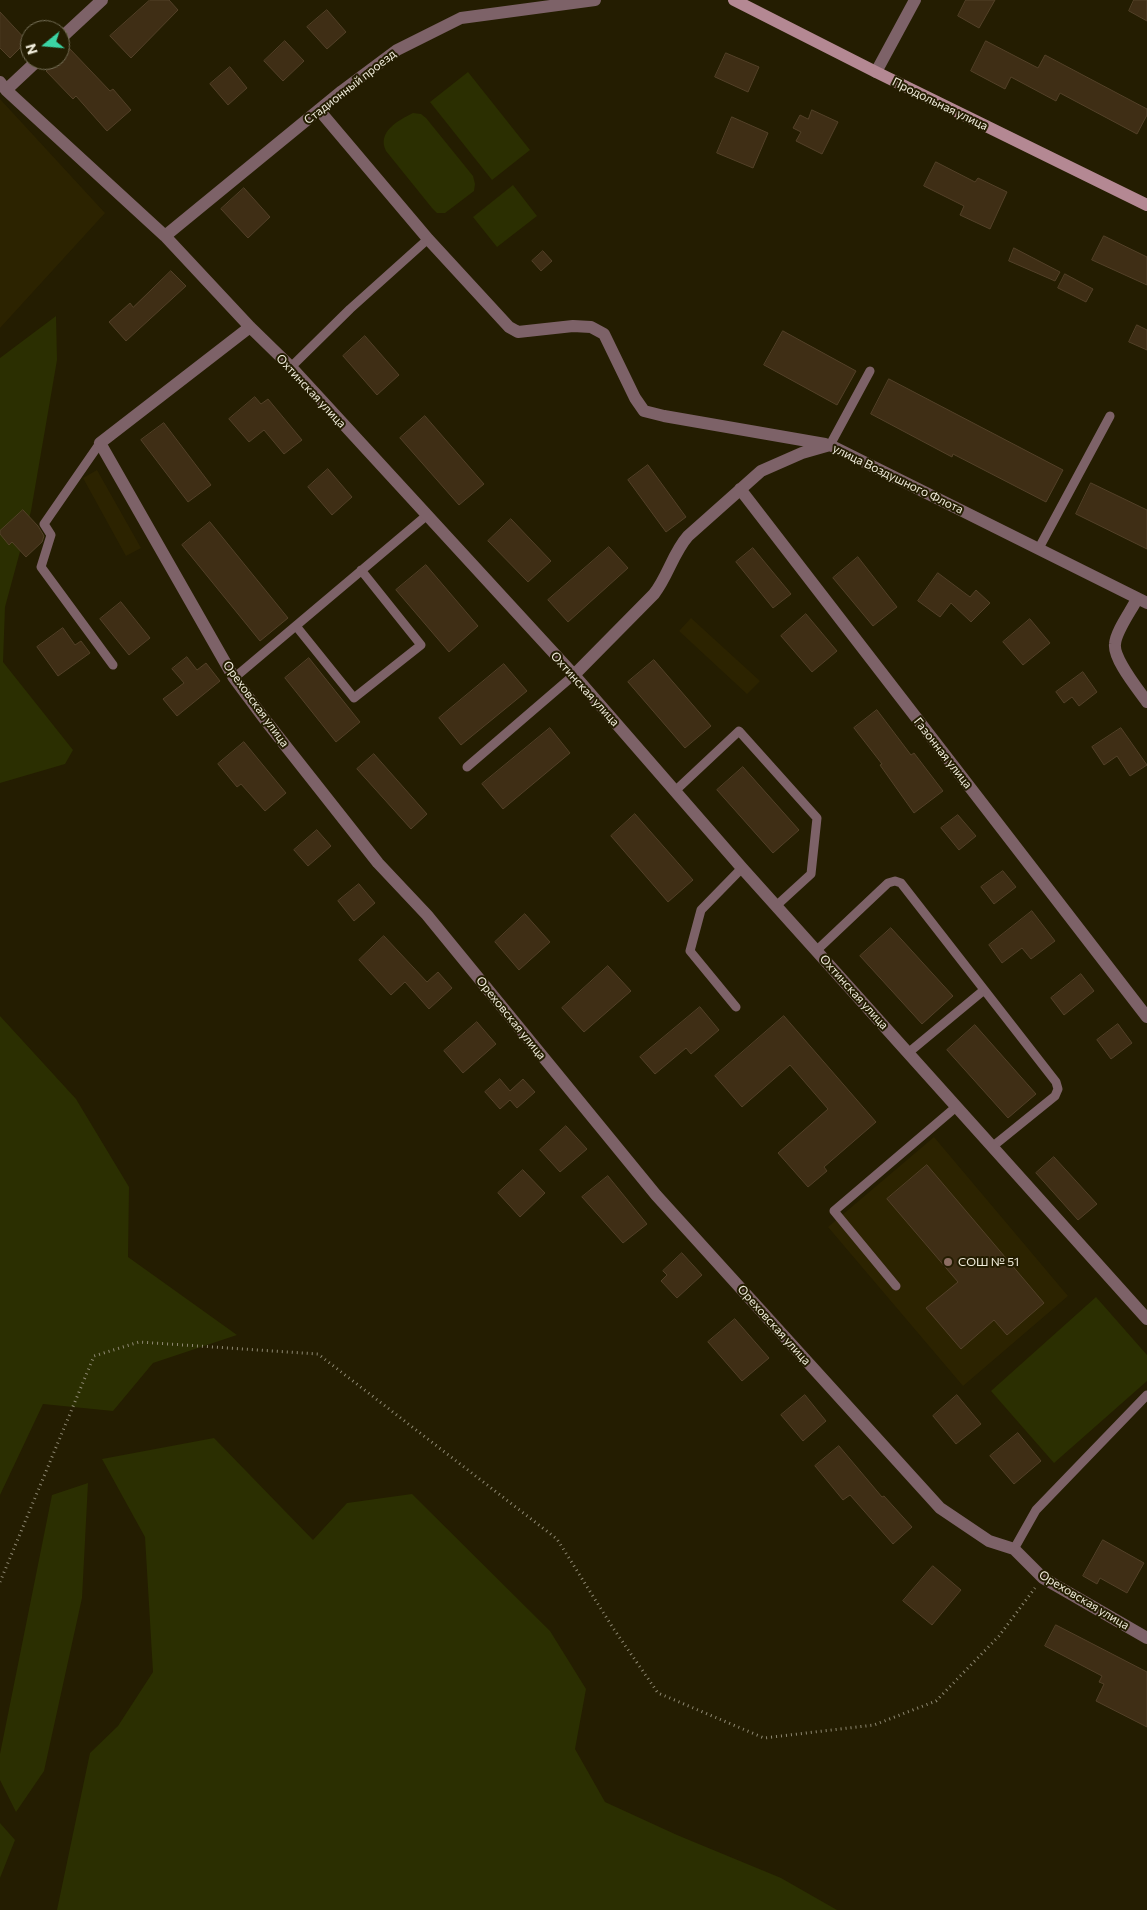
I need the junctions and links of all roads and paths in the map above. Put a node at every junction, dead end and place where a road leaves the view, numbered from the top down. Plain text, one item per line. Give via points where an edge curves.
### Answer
1 (102, 0) edge
2 (595, 0) edge
3 (734, 0) edge
4 (915, 0) edge
5 (70, 30) edge
6 (26, 70) edge
7 (876, 72) junction
8 (2, 89) edge
9 (319, 110) junction
10 (1147, 205) edge
11 (165, 236) junction
12 (428, 239) junction
13 (250, 327) junction
14 (291, 367) junction
15 (870, 371) dead end
16 (1110, 416) dead end
17 (100, 443) junction
18 (830, 445) junction
19 (740, 489) junction
20 (426, 516) junction
21 (1039, 548) junction
22 (361, 570) junction
23 (1142, 601) edge
24 (296, 626) junction
25 (113, 665) dead end
26 (574, 675) junction
27 (234, 678) junction
28 (1147, 702) edge
29 (466, 767) dead end
30 (675, 791) junction
31 (742, 868) junction
32 (776, 906) junction
33 (816, 951) junction
34 (984, 990) junction
35 (736, 1007) dead end
36 (1147, 1018) edge
37 (908, 1053) junction
38 (956, 1107) junction
39 (992, 1147) junction
40 (896, 1286) dead end
41 (1147, 1319) edge
42 (1147, 1395) edge
43 (1014, 1549) junction
44 (1043, 1578) junction
45 (0, 1582) edge
46 (1147, 1638) edge

1 - 5 street
2 - 9 street, Стадионный проезд via 462,18 397,50
3 - 7 street, Продольная улица
4 - 7 street
6 - 8 street
7 - 10 street, Продольная улица
8 - 11 street, Охтинская улица
9 - 11 street, Стадионный проезд
9 - 12 street
11 - 13 street, Охтинская улица
12 - 14 lane
12 - 18 street via 509,327 518,332 572,326 591,327 604,334 644,411
13 - 14 street, Охтинская улица
13 - 17 street
14 - 20 street, Охтинская улица
15 - 18 lane
16 - 21 lane
17 - 25 lane via 44,524 51,535 41,567
17 - 27 street, Ореховская улица
18 - 19 street, улица Воздушного Флота via 761,471
18 - 21 street, улица Воздушного Флота
19 - 26 street, улица Воздушного Флота via 688,536 654,594
19 - 36 street, Газонная улица
20 - 22 lane
20 - 26 street, Охтинская улица
21 - 23 street, улица Воздушного Флота
22 - 24 lane
22 - 24 lane via 421,645 354,698
23 - 28 street via 1118,634 1114,645 1117,656
24 - 27 lane
26 - 29 lane
26 - 30 street, Охтинская улица
27 - 43 street, Ореховская улица via 378,863 427,915 656,1195 940,1508 990,1541
30 - 31 street, Охтинская улица
30 - 32 lane via 739,731 817,818 811,874
31 - 32 street, Охтинская улица
31 - 35 lane via 701,910 690,951
32 - 33 street, Охтинская улица
33 - 34 lane via 888,883 894,881 901,883
33 - 37 street, Охтинская улица
34 - 37 lane
34 - 39 lane via 1056,1082 1058,1089 1055,1096
37 - 38 street, Охтинская улица
38 - 39 street, Охтинская улица
38 - 40 lane via 834,1211
39 - 41 street, Охтинская улица
42 - 43 lane via 1036,1510
43 - 44 street, Ореховская улица
44 - 45 path via 999,1636 936,1700 874,1725 764,1738 658,1693 557,1539 318,1354 139,1342 94,1356
44 - 46 street, Ореховская улица

